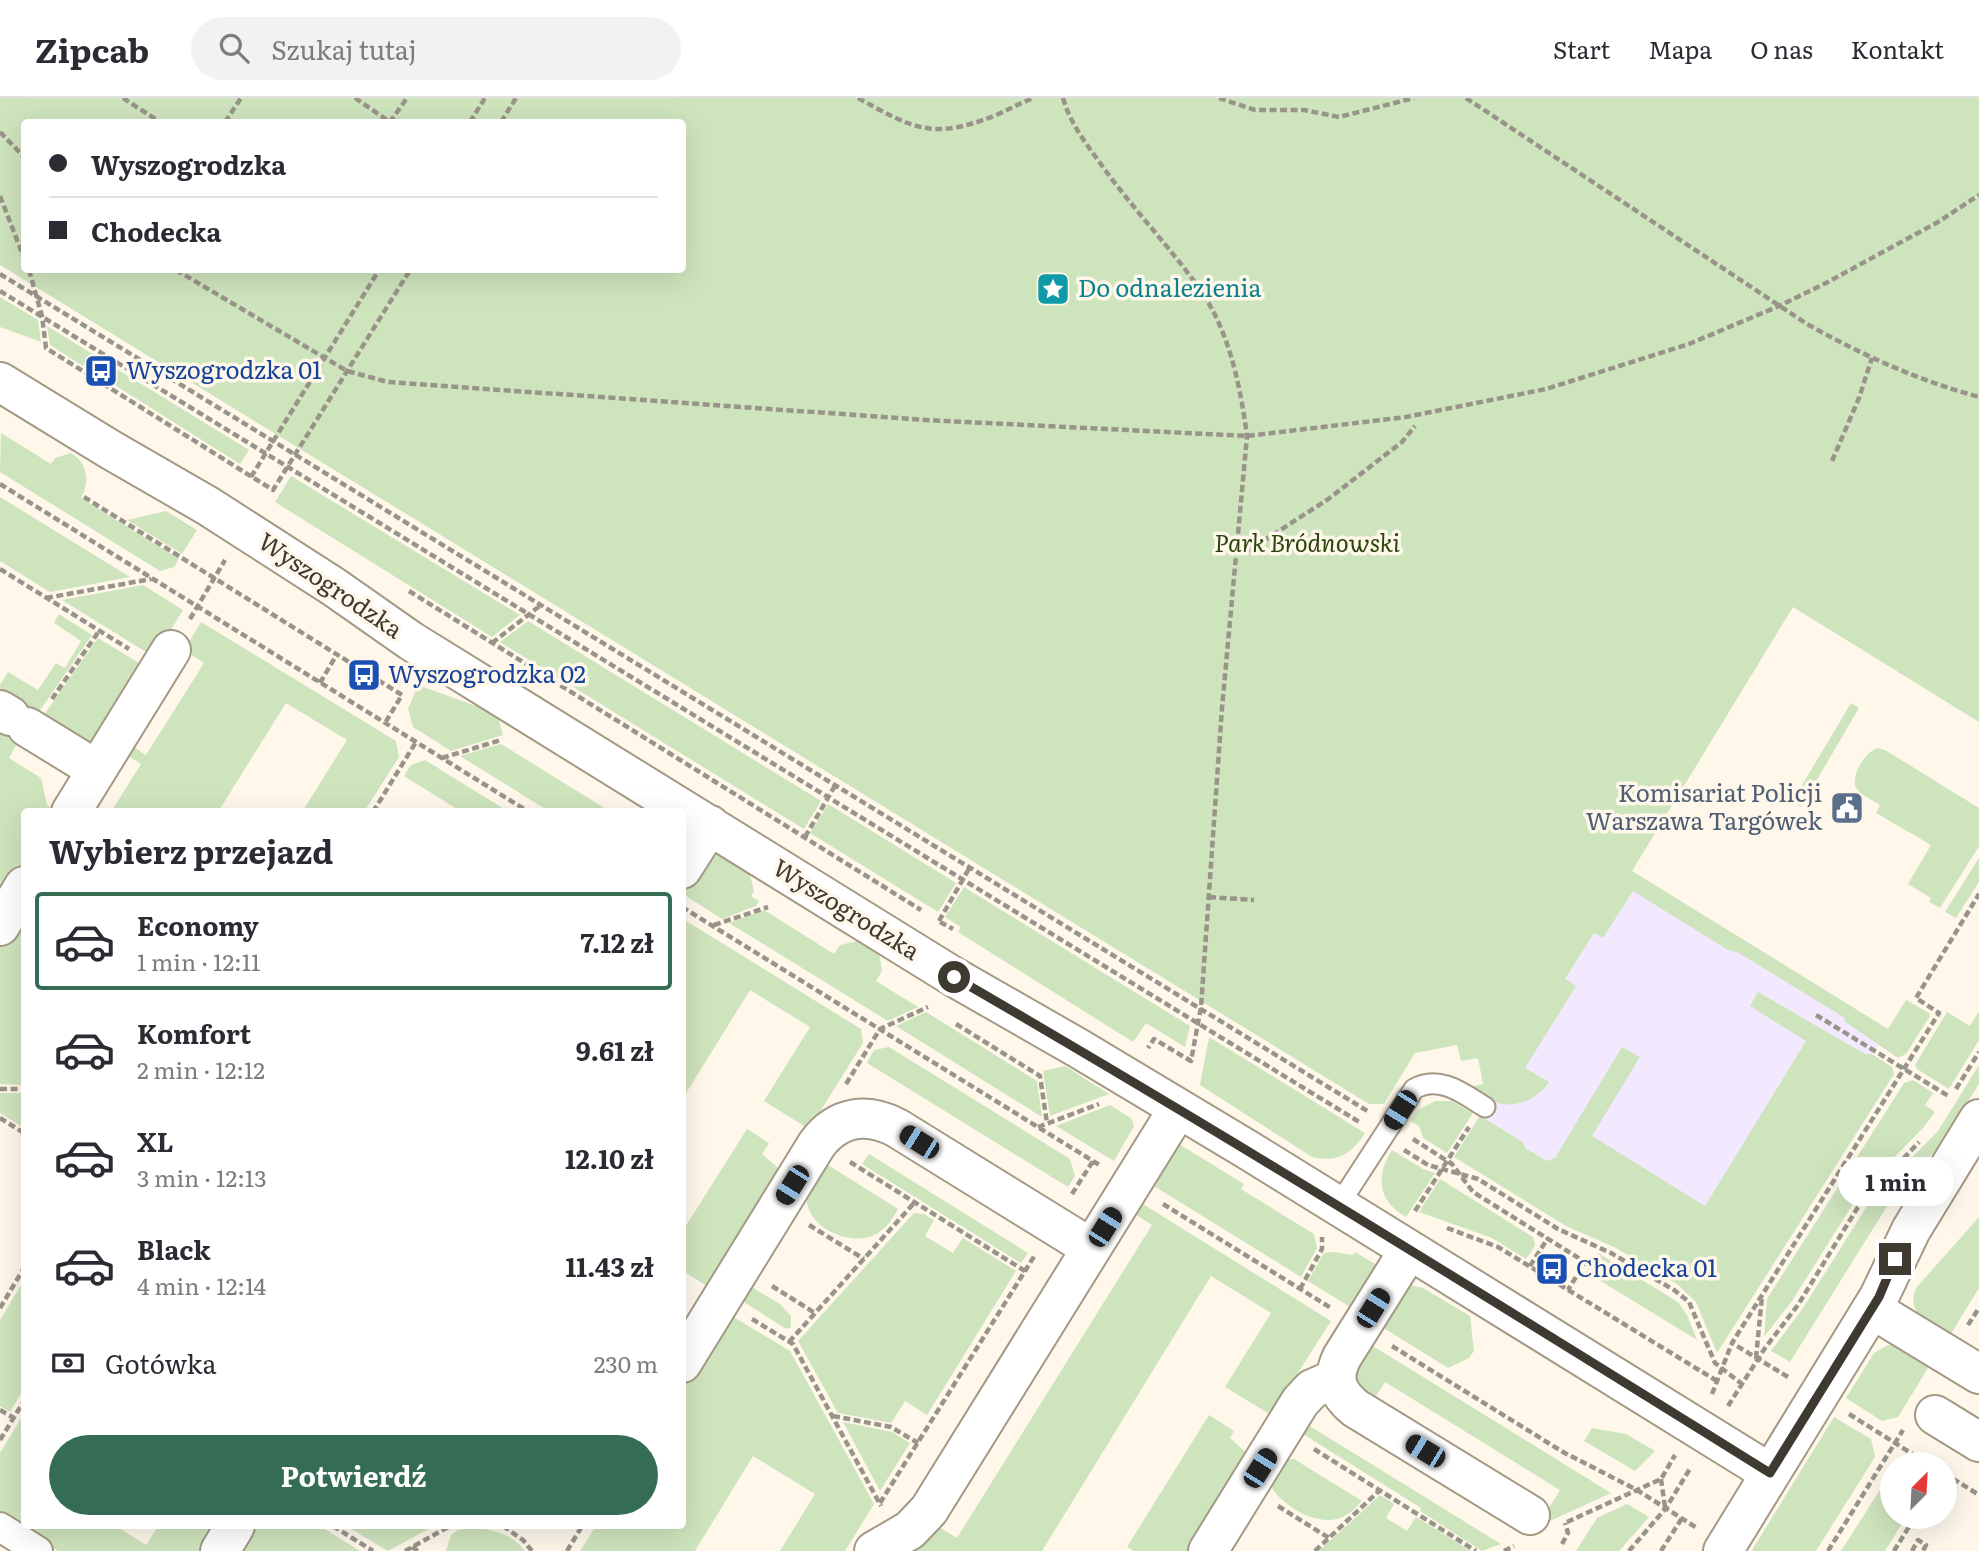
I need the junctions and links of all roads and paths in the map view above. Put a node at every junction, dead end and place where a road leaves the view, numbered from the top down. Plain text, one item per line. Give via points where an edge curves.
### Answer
1 (123, 98) edge
2 (241, 98) edge
3 (355, 98) edge
4 (407, 98) edge
5 (485, 98) edge
6 (516, 98) edge
7 (858, 98) edge
8 (1034, 98) edge
9 (1063, 98) edge
10 (1220, 98) edge
11 (1414, 98) edge
12 (1466, 98) edge
13 (155, 119) edge
14 (227, 119) edge
15 (386, 119) edge
16 (392, 119) edge
17 (472, 119) edge
18 (503, 119) edge
19 (0, 132) edge
20 (21, 154) edge
21 (1979, 195) edge
22 (0, 196) edge
23 (21, 250) edge
24 (30, 273) edge
25 (181, 273) edge
26 (377, 273) edge
27 (408, 273) edge
28 (0, 274) edge
29 (0, 291) edge
30 (38, 298) junction
31 (1779, 306) junction
32 (42, 316) junction
33 (325, 357) junction
34 (1872, 358) junction
35 (347, 371) junction
36 (0, 382) edge
37 (1979, 397) edge
38 (1415, 426) dead end
39 (1247, 436) junction
40 (273, 441) junction
41 (265, 454) junction
42 (295, 454) junction
43 (1832, 461) dead end
44 (287, 467) junction
45 (251, 477) junction
46 (0, 484) edge
47 (84, 497) dead end
48 (1246, 552) dead end
49 (0, 569) edge
50 (152, 579) junction
51 (399, 585) dead end
52 (46, 598) junction
53 (541, 605) junction
54 (529, 615) junction
55 (99, 631) junction
56 (492, 643) junction
57 (337, 654) junction
58 (165, 659) joint
59 (320, 683) junction
60 (17, 720) edge
61 (385, 723) junction
62 (502, 740) dead end
63 (416, 742) junction
64 (442, 758) junction
65 (97, 770) junction
66 (836, 784) junction
67 (828, 797) junction
68 (73, 808) edge
69 (375, 808) edge
70 (523, 808) edge
71 (683, 808) edge
72 (686, 810) edge
73 (710, 825) junction
74 (805, 837) junction
75 (686, 863) edge
76 (971, 867) junction
77 (963, 880) junction
78 (21, 891) edge
79 (1979, 894) edge
80 (1209, 897) junction
81 (1254, 900) dead end
82 (686, 909) edge
83 (778, 913) dead end
84 (939, 921) junction
85 (0, 926) edge
86 (713, 926) junction
87 (953, 929) dead end
88 (917, 1000) dead end
89 (929, 1007) junction
90 (1201, 1007) junction
91 (940, 1014) dead end
92 (1816, 1015) dead end
93 (951, 1021) dead end
94 (1198, 1024) junction
95 (880, 1029) junction
96 (1979, 1052) edge
97 (1905, 1069) junction
98 (0, 1089) edge
99 (21, 1089) edge
100 (1120, 1090) junction
101 (1484, 1106) joint
102 (1958, 1107) edge
103 (1178, 1109) junction
104 (0, 1118) edge
105 (1047, 1123) junction
106 (1038, 1127) junction
107 (21, 1131) edge
108 (1386, 1131) junction
109 (824, 1136) junction
110 (1921, 1140) dead end
111 (1447, 1160) junction
112 (1093, 1161) junction
113 (1104, 1167) dead end
114 (1442, 1169) junction
115 (1460, 1173) junction
116 (1155, 1199) dead end
117 (915, 1202) junction
118 (779, 1206) junction
119 (1328, 1219) junction
120 (1437, 1224) dead end
121 (1054, 1225) junction
122 (1414, 1234) junction
123 (1548, 1238) junction
124 (1091, 1248) junction
125 (864, 1259) junction
126 (1530, 1266) junction
127 (741, 1267) junction
128 (1025, 1272) junction
129 (21, 1273) edge
130 (1300, 1289) junction
131 (1568, 1290) junction
132 (1762, 1295) junction
133 (721, 1300) junction
134 (0, 1308) edge
135 (1872, 1308) junction
136 (815, 1313) junction
137 (1339, 1313) dead end
138 (789, 1342) junction
139 (1385, 1342) dead end
140 (1732, 1343) junction
141 (686, 1357) edge
142 (1757, 1358) junction
143 (1721, 1370) junction
144 (1979, 1374) edge
145 (1335, 1379) junction
146 (1717, 1381) junction
147 (1742, 1384) junction
148 (1713, 1394) dead end
149 (1732, 1401) dead end
150 (21, 1406) edge
151 (0, 1410) edge
152 (832, 1416) junction
153 (13, 1418) junction
154 (1921, 1419) joint
155 (919, 1426) dead end
156 (1283, 1429) junction
157 (926, 1430) junction
158 (0, 1440) edge
159 (1979, 1442) edge
160 (918, 1443) junction
161 (1671, 1462) dead end
162 (1692, 1466) dead end
163 (1770, 1473) junction
164 (1661, 1479) junction
165 (1957, 1481) edge
166 (1248, 1487) junction
167 (1380, 1490) junction
168 (1637, 1490) junction
169 (1979, 1495) edge
170 (880, 1504) junction
171 (1666, 1508) junction
172 (1682, 1518) junction
173 (0, 1527) edge
174 (1541, 1528) junction
175 (233, 1529) edge
176 (338, 1529) edge
177 (445, 1529) edge
178 (507, 1529) edge
179 (520, 1529) edge
180 (580, 1529) edge
181 (1907, 1530) edge
182 (516, 1535) junction
183 (1329, 1538) junction
184 (1711, 1540) edge
185 (1562, 1544) dead end
186 (884, 1545) edge
187 (412, 1547) junction
188 (38, 1551) edge
189 (220, 1551) edge
190 (373, 1551) edge
191 (405, 1551) edge
192 (418, 1551) edge
193 (532, 1551) edge
194 (567, 1551) edge
195 (1208, 1551) edge
196 (1315, 1551) edge
197 (1476, 1551) edge
198 (1504, 1551) edge
199 (1629, 1551) edge
200 (1661, 1551) edge
201 (1828, 1551) edge
202 (1894, 1551) edge
203 (1912, 1551) edge
204 (1923, 1551) edge

1 - 13 path
2 - 14 path
3 - 15 path
4 - 16 path
5 - 17 path
6 - 18 path
7 - 8 path via 910,126 932,131 965,126
9 - 39 path via 1072,124 1198,287 1215,316 1241,392
10 - 11 path via 1255,110 1304,110 1339,117
12 - 31 path
19 - 20 path
21 - 31 path via 1938,222
22 - 23 path
24 - 30 path
25 - 33 path
26 - 33 path
27 - 35 path
28 - 30 path
29 - 32 path
30 - 32 path
30 - 40 path
31 - 34 path
31 - 39 path via 1689,344 1546,389 1406,417
32 - 41 path
32 - 45 path via 46,348
33 - 35 path
33 - 40 path
34 - 37 path via 1941,387
34 - 43 path
35 - 39 path via 402,383 926,420
35 - 42 path
36 - 71 street, Wyszogrodzka via 208,506 411,640
38 - 48 path via 1402,442 1327,500
39 - 80 path
40 - 41 path
40 - 42 path
41 - 44 path
41 - 45 path
42 - 44 path
42 - 53 path
44 - 45 path via 273,490
44 - 54 path
46 - 50 path
47 - 57 path
49 - 52 path
50 - 52 path
50 - 59 path
51 - 56 path
52 - 55 path
53 - 54 path
53 - 66 path
54 - 56 path
54 - 67 path
55 - 58 path
55 - 60 path
56 - 74 path
57 - 59 path
57 - 61 path via 402,695
58 - 65 street
59 - 61 path
60 - 65 street
61 - 63 path
62 - 64 path
63 - 64 path
63 - 69 path
64 - 70 path
65 - 68 street
66 - 67 path
66 - 76 path
67 - 74 path
67 - 77 path
72 - 73 street, Wyszogrodzka
73 - 75 street
73 - 100 street, Wyszogrodzka via 954,977
74 - 84 path
76 - 77 path
76 - 90 path
77 - 84 path
77 - 94 path
78 - 85 street
79 - 97 path via 1954,928 1916,998 1939,1013
80 - 81 path
80 - 90 path
82 - 86 path
83 - 86 path via 767,906
84 - 87 path
86 - 95 path
88 - 89 path
89 - 91 path
89 - 95 path
90 - 94 path
90 - 108 path
92 - 97 path
93 - 105 path via 1040,1076
94 - 100 path via 1191,1061 1154,1039
94 - 108 path
95 - 106 path
95 - 109 path via 832,1107
96 - 102 path
97 - 102 path
97 - 132 path
98 - 99 path
100 - 103 street, Wyszogrodzka
100 - 105 path
101 - 108 lane via 1448,1086 1420,1086
101 - 111 path
102 - 135 street via 1910,1230
103 - 119 street, Wyszogrodzka
103 - 124 street
104 - 107 path
105 - 106 path
106 - 112 path
108 - 111 path
108 - 114 path via 1421,1161
108 - 119 lane
109 - 117 path
109 - 118 street
109 - 121 street via 857,1117 889,1124
110 - 142 path via 1864,1199 1798,1305
111 - 114 path
111 - 115 path
112 - 113 path
112 - 121 path
114 - 115 path
114 - 122 path via 1413,1214
115 - 123 path via 1473,1192
115 - 143 path via 1679,1294 1689,1302 1710,1356
116 - 130 path
117 - 125 path
117 - 128 path
118 - 125 path
118 - 127 street
119 - 122 street, Wyszogrodzka
119 - 130 path via 1322,1249
120 - 126 path via 1498,1247
121 - 124 street
121 - 128 path
122 - 145 street via 1342,1357
122 - 163 street, Wyszogrodzka
123 - 126 path
123 - 131 path via 1585,1262
124 - 186 street via 929,1510 915,1526
125 - 136 path
126 - 131 path
127 - 133 street
127 - 136 path
128 - 157 path
129 - 134 path
130 - 137 path
131 - 146 path
132 - 140 path
132 - 142 path
133 - 138 path
133 - 141 street
135 - 144 street
135 - 163 street
136 - 138 path
138 - 152 path
139 - 168 path via 1563,1452
140 - 142 path
140 - 143 path
142 - 147 path
143 - 146 path
143 - 147 path
145 - 156 street via 1307,1393
145 - 174 street via 1355,1408
146 - 148 path
147 - 149 path
150 - 153 path
151 - 153 path
152 - 160 path via 891,1427
152 - 170 path
153 - 158 path
154 - 159 street
154 - 201 path
155 - 157 path
156 - 166 street
156 - 167 path
157 - 160 path
160 - 170 path
161 - 164 path
162 - 171 path
163 - 184 street
164 - 168 path
164 - 171 path
165 - 169 path
166 - 183 path
166 - 195 street
167 - 183 path
167 - 197 path
168 - 171 path
168 - 174 path
170 - 186 path
171 - 172 path
171 - 199 path
172 - 184 path
172 - 200 path
173 - 188 street
174 - 185 path via 1568,1533
174 - 198 path
175 - 189 street
176 - 190 path
177 - 187 path
178 - 182 path
179 - 182 path
180 - 194 path
181 - 202 path
182 - 193 path
183 - 196 path
187 - 191 path
187 - 192 path
203 - 204 path via 1918,1540 1926,1545

